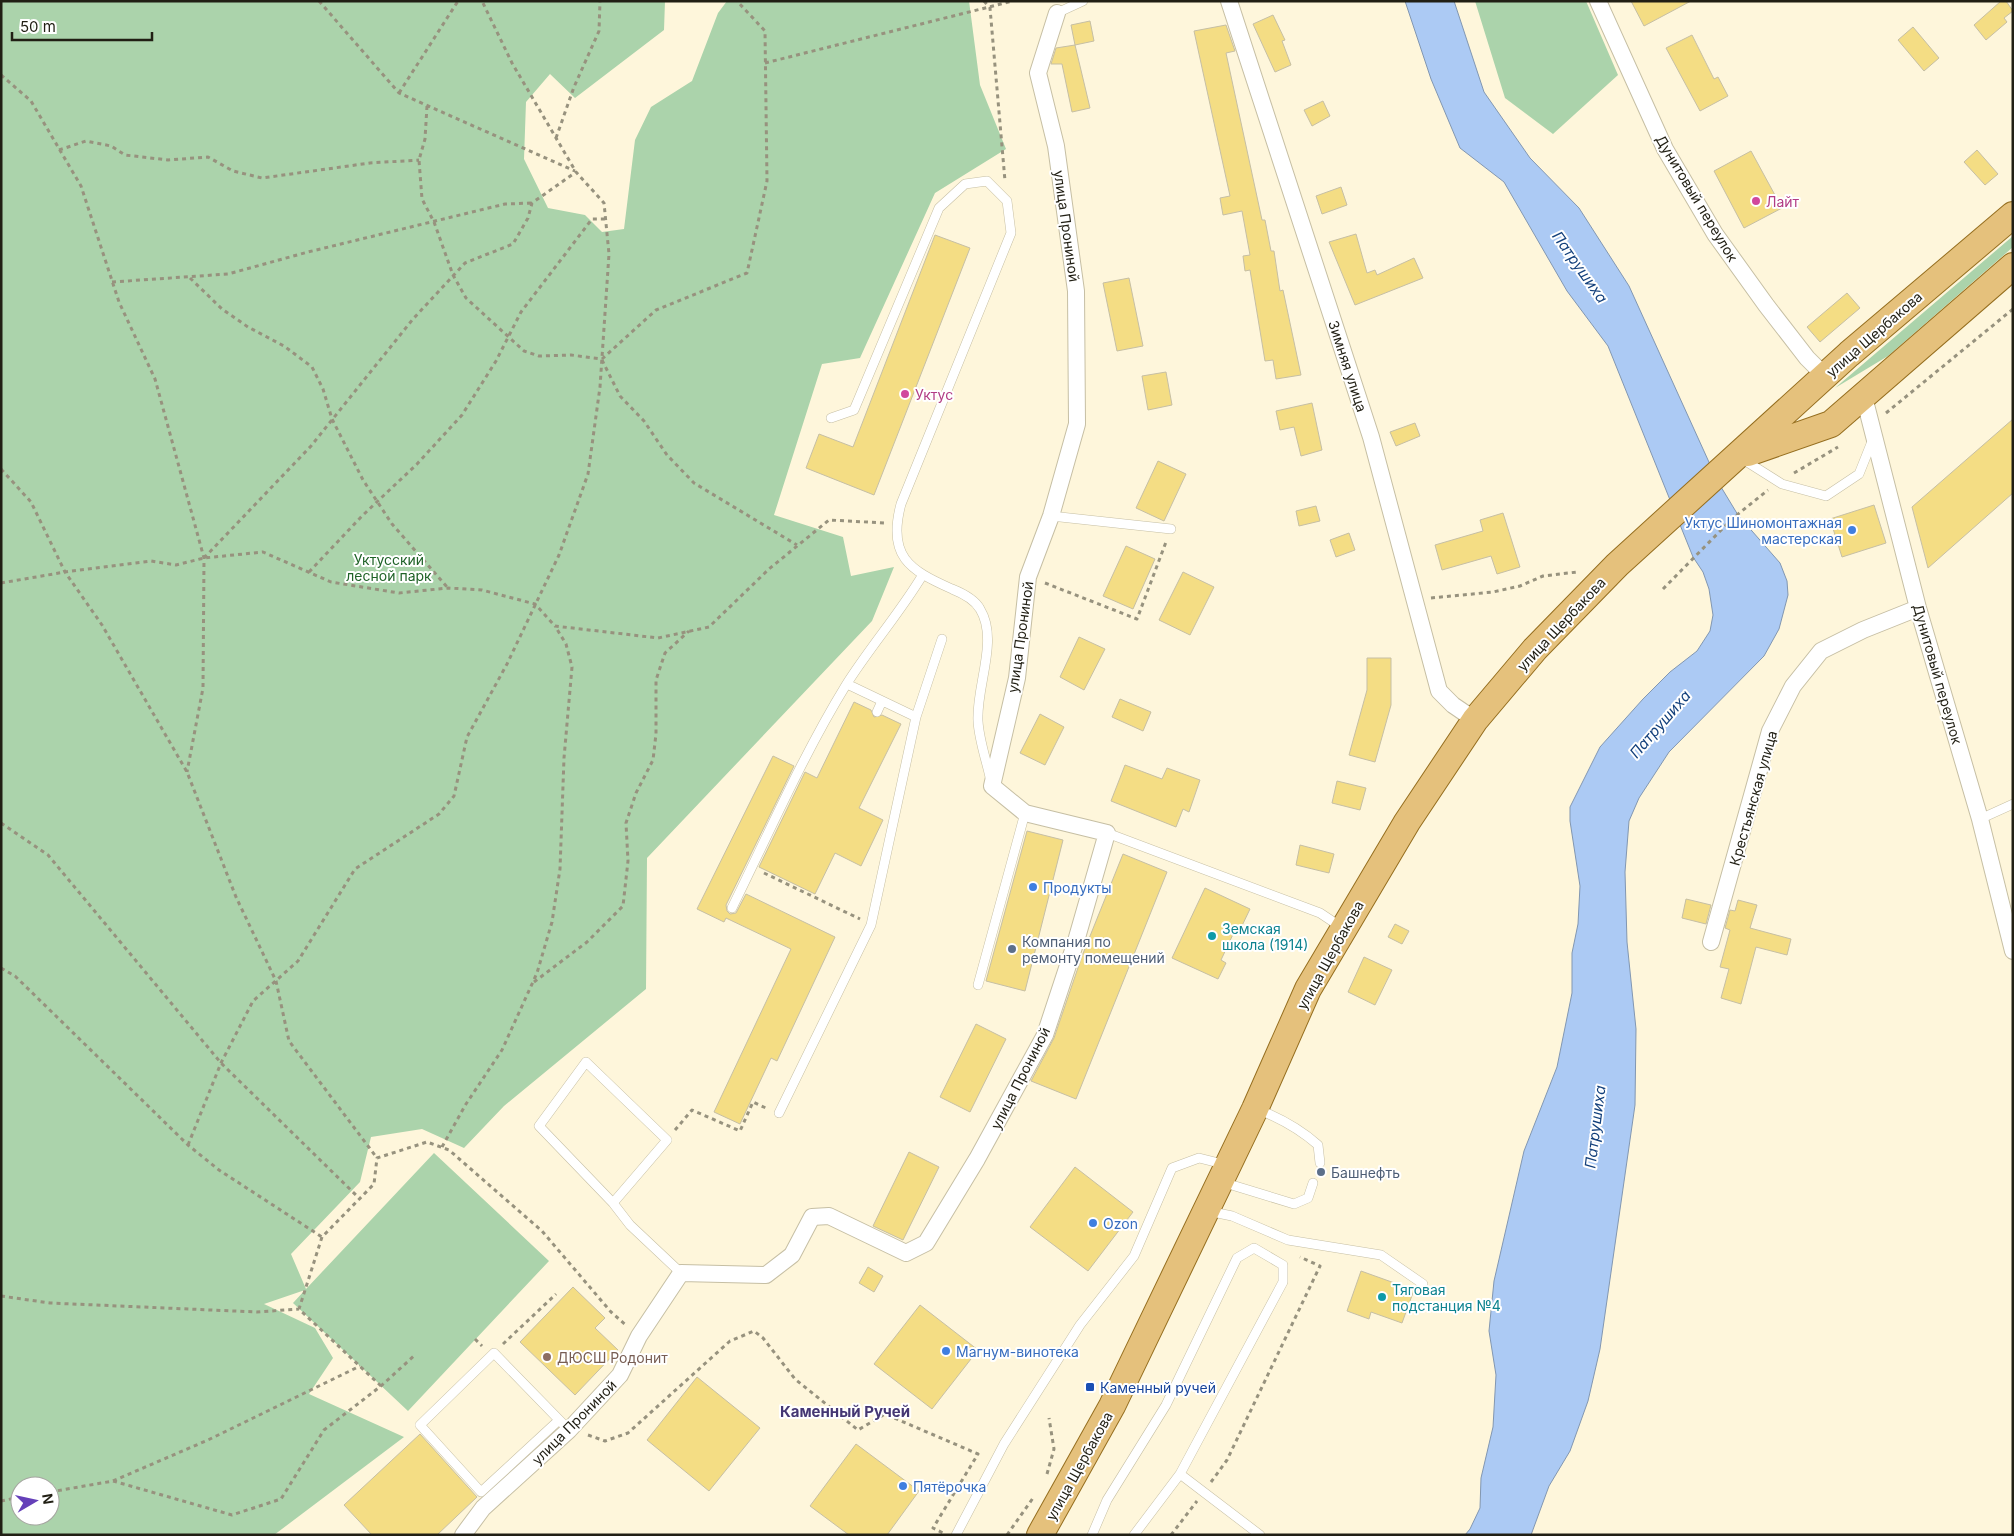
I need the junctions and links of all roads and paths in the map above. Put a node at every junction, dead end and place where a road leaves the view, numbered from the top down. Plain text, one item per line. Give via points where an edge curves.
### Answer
1 (319, 1) edge
2 (458, 1) edge
3 (482, 1) edge
4 (600, 1) edge
5 (737, 1) edge
6 (984, 1) edge
7 (1013, 1) edge
8 (1083, 1) edge
9 (1229, 1) edge
10 (1598, 1) edge
11 (990, 8) junction
12 (1057, 13) joint
13 (765, 63) junction
14 (1, 75) edge
15 (399, 93) junction
16 (427, 106) junction
17 (556, 138) junction
18 (59, 150) junction
19 (419, 160) junction
20 (576, 172) junction
21 (1007, 201) junction
22 (532, 203) junction
23 (2013, 215) edge
24 (606, 219) junction
25 (434, 222) junction
26 (2013, 266) edge
27 (453, 275) junction
28 (190, 278) junction
29 (112, 282) junction
30 (509, 336) junction
31 (602, 359) junction
32 (1825, 376) junction
33 (1864, 397) junction
34 (831, 418) dead end
35 (332, 419) junction
36 (1874, 436) junction
37 (1730, 462) junction
38 (1, 469) edge
39 (377, 502) junction
40 (1051, 516) junction
41 (1733, 518) dead end
42 (895, 523) junction
43 (1171, 529) joint
44 (797, 546) junction
45 (204, 558) junction
46 (65, 572) junction
47 (309, 572) junction
48 (1577, 572) dead end
49 (922, 576) junction
50 (1028, 577) junction
51 (1, 583) edge
52 (448, 588) junction
53 (1412, 589) junction
54 (1663, 589) dead end
55 (535, 604) junction
56 (1918, 608) junction
57 (555, 626) junction
58 (689, 631) junction
59 (942, 639) dead end
60 (847, 684) junction
61 (882, 701) junction
62 (876, 712) dead end
63 (916, 717) junction
64 (1475, 720) junction
65 (187, 772) junction
66 (992, 786) junction
67 (2013, 804) edge
68 (1025, 813) junction
69 (1980, 819) junction
70 (1, 823) edge
71 (1107, 833) junction
72 (771, 876) dead end
73 (732, 908) dead end
74 (872, 925) junction
75 (1344, 929) junction
76 (1711, 942) dead end
77 (2013, 951) edge
78 (1, 968) edge
79 (276, 981) junction
80 (532, 984) junction
81 (978, 984) dead end
82 (221, 1063) junction
83 (1255, 1109) junction
84 (779, 1113) joint
85 (667, 1140) junction
86 (188, 1145) junction
87 (442, 1147) junction
88 (377, 1158) junction
89 (1320, 1164) dead end
90 (1223, 1173) junction
91 (1313, 1182) dead end
92 (360, 1199) junction
93 (612, 1203) junction
94 (1206, 1210) junction
95 (322, 1237) junction
96 (1294, 1255) dead end
97 (681, 1273) junction
98 (1423, 1284) dead end
99 (556, 1294) dead end
100 (1, 1296) edge
101 (299, 1309) junction
102 (639, 1336) junction
103 (494, 1353) junction
104 (416, 1354) dead end
105 (360, 1366) junction
106 (381, 1386) junction
107 (1050, 1418) dead end
108 (563, 1425) junction
109 (1180, 1474) junction
110 (1046, 1480) dead end
111 (113, 1481) junction
112 (60, 1490) edge
113 (1204, 1492) junction
114 (1036, 1494) dead end
115 (463, 1535) edge
116 (946, 1535) edge
117 (956, 1535) edge
118 (1007, 1535) edge
119 (1040, 1535) edge
120 (1092, 1535) edge
121 (1134, 1535) edge
122 (1171, 1535) edge
123 (1260, 1535) edge

1 - 15 path
2 - 15 path
3 - 17 path via 512,63
4 - 17 path via 599,31 574,86
5 - 13 path via 765,31
6 - 11 path
7 - 11 path
8 - 12 lane
9 - 53 street, Зимняя улица via 1371,437
10 - 32 street, Дунитовый переулок via 1665,149 1715,234 1806,358
11 - 13 path
11 - 21 path
12 - 40 street, улица Прониной via 1038,73 1056,146 1076,291 1077,424
13 - 31 path via 767,181 747,273 656,310
14 - 18 path via 31,101
15 - 16 path
16 - 19 path via 425,139
16 - 20 path
17 - 20 path
18 - 19 path via 86,141 111,146 125,155 168,160 208,157 233,170 262,178 370,163
18 - 29 path via 80,186
19 - 25 path via 422,199
20 - 22 path
20 - 24 path via 604,203
21 - 34 lane via 987,180 965,184 939,208 854,410
21 - 42 lane via 1011,234
22 - 25 path via 505,204
22 - 27 path via 528,218 513,244 465,263
23 - 32 main road, улица Щербакова
24 - 30 path via 592,219 521,312
24 - 31 path via 609,254
25 - 27 path
25 - 28 path via 228,274
26 - 33 main road, улица Щербакова
27 - 30 path via 466,298
27 - 35 path
28 - 29 path
28 - 35 path via 222,309 284,346 312,368 324,389
29 - 45 path via 118,302 155,380
30 - 31 path via 524,351 538,356 572,355
30 - 39 path via 462,414
31 - 44 path via 620,396 694,483
31 - 55 path via 588,474 559,555
32 - 37 main road, улица Щербакова
33 - 36 street, Дунитовый переулок
33 - 37 main road, улица Щербакова via 1831,424
35 - 39 path via 350,458
35 - 45 path via 311,446
36 - 37 lane via 1859,474 1826,496 1782,484
36 - 56 street, Дунитовый переулок
37 - 64 main road, улица Щербакова via 1616,565 1535,650
38 - 46 path via 32,502
39 - 47 path
39 - 52 path via 414,552
40 - 43 lane
40 - 50 street, улица Прониной
41 - 54 path
42 - 44 path via 828,520
42 - 49 lane via 900,551 911,568
43 - 50 path via 1137,619
44 - 58 path via 769,568 709,627
45 - 46 path via 176,565 151,562
45 - 47 path via 263,552
45 - 65 path via 203,688
46 - 51 path
46 - 65 path via 102,625
47 - 52 path via 331,582 399,593
48 - 53 path via 1542,576 1520,586 1493,592 1436,598 1425,597
49 - 60 lane
49 - 66 lane via 962,594 979,606 988,624 978,721
50 - 66 street, улица Прониной via 1017,678
52 - 55 path via 482,590
53 - 64 street, Зимняя улица via 1439,691
55 - 57 path
55 - 79 path via 467,737 454,796 439,814 356,869 298,961
56 - 69 street, Дунитовый переулок
56 - 76 street, Крестьянская улица via 1821,651 1793,686 1770,731
57 - 58 path via 658,638
57 - 80 path via 566,644 572,666 564,758 560,868 552,922
58 - 80 path via 665,653 656,680 653,760 636,793 626,823 628,861 624,906 587,942
59 - 63 lane
60 - 61 lane
60 - 73 lane
61 - 62 lane
61 - 63 lane
63 - 74 lane
64 - 75 main road, улица Щербакова via 1407,822
65 - 79 path via 236,897
66 - 68 street
67 - 69 lane
68 - 71 street
68 - 81 lane
69 - 77 street, Дунитовый переулок
70 - 82 path via 48,855
71 - 75 lane via 1320,913
71 - 97 street, улица Прониной via 1045,1035 977,1159 926,1243 906,1253 829,1216 812,1217 792,1255 766,1275
72 - 74 path
74 - 84 lane
75 - 83 main road, улица Щербакова via 1308,989
78 - 86 path via 15,976
79 - 82 path via 253,1001
79 - 88 path via 289,1041
80 - 87 path via 502,1050
82 - 86 path
82 - 92 path
83 - 89 lane via 1304,1132 1318,1145
83 - 90 main road, улица Щербакова
84 - 85 path via 753,1102 740,1131 692,1110
85 - 93 lane
85 - 93 lane via 586,1062 539,1126
86 - 95 path via 219,1170
87 - 88 path via 427,1142
87 - 102 path via 542,1231 611,1312
88 - 92 path via 374,1184
90 - 91 lane via 1244,1190 1294,1204 1308,1198
90 - 94 main road, улица Щербакова
90 - 117 lane via 1199,1158 1172,1168 1134,1256 1080,1325 1004,1444
92 - 95 path
93 - 97 lane via 630,1225
94 - 98 lane via 1232,1216 1288,1240 1382,1255
94 - 119 main road, улица Щербакова via 1112,1406
95 - 101 path
96 - 113 path via 1320,1266 1227,1460
97 - 102 street, улица Прониной
99 - 103 path
100 - 101 path via 50,1303 257,1312
101 - 105 path
102 - 108 street, улица Прониной via 620,1375
103 - 108 lane
103 - 108 lane via 420,1425 481,1492
104 - 106 path
105 - 106 path
105 - 111 path via 208,1440
106 - 111 path via 324,1430 281,1499 232,1515
107 - 110 path via 1054,1449
108 - 115 street, улица Прониной via 483,1508
108 - 116 path via 605,1440 628,1433 730,1341 754,1331 795,1379 858,1430 885,1414 978,1454 933,1528
109 - 113 lane
109 - 120 lane via 1282,1282 1283,1264 1254,1248 1237,1258 1166,1405 1107,1500
109 - 121 lane
111 - 112 path
113 - 122 path
113 - 123 lane
114 - 118 path

